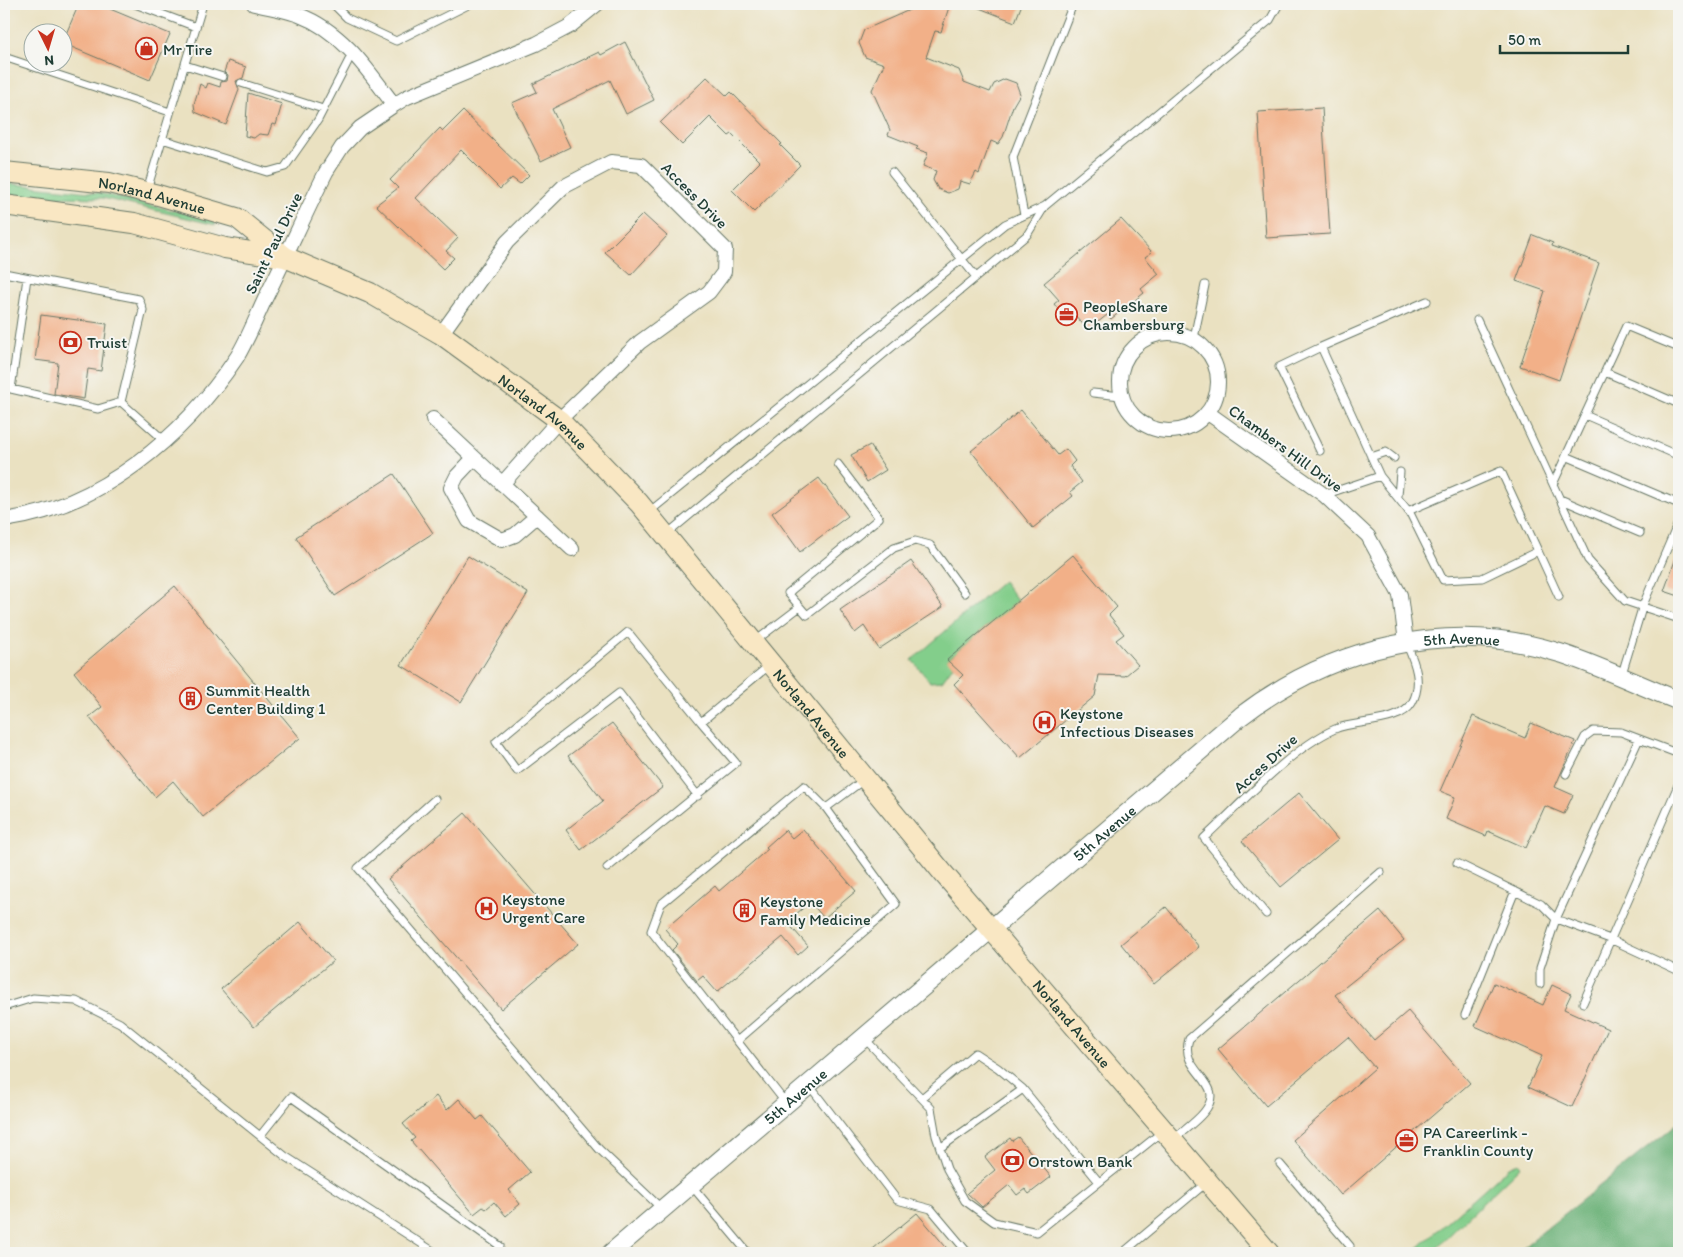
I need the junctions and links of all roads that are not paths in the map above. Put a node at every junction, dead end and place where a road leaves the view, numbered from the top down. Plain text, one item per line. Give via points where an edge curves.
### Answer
1 (135, 4) edge
2 (203, 4) edge
3 (254, 4) edge
4 (333, 4) edge
5 (470, 4) edge
6 (1073, 4) edge
7 (1279, 4) edge
8 (593, 5) edge
9 (196, 27) junction
10 (353, 52) junction
11 (4, 57) edge
12 (185, 65) junction
13 (223, 77) dead end
14 (241, 83) dead end
15 (394, 105) junction
16 (323, 109) junction
17 (170, 112) junction
18 (162, 140) junction
19 (4, 172) edge
20 (892, 172) dead end
21 (146, 192) junction
22 (4, 205) edge
23 (1046, 206) junction
24 (1024, 216) junction
25 (285, 258) junction
26 (963, 258) junction
27 (4, 273) edge
28 (976, 277) junction
29 (27, 278) junction
30 (1205, 285) dead end
31 (1427, 301) dead end
32 (1477, 320) dead end
33 (441, 334) junction
34 (1194, 338) junction
35 (1322, 347) junction
36 (1679, 348) edge
37 (1605, 372) junction
38 (1093, 393) dead end
39 (1121, 396) junction
40 (121, 402) junction
41 (1679, 404) edge
42 (1208, 413) junction
43 (1585, 415) junction
44 (433, 419) dead end
45 (559, 420) junction
46 (166, 441) junction
47 (1320, 451) dead end
48 (1566, 456) junction
49 (1679, 456) edge
50 (1371, 457) junction
51 (474, 458) junction
52 (1394, 458) dead end
53 (838, 464) dead end
54 (1400, 472) dead end
55 (1380, 476) junction
56 (502, 484) junction
57 (1554, 484) junction
58 (1324, 495) junction
59 (1398, 496) junction
60 (1560, 500) junction
61 (1679, 504) edge
62 (1408, 511) junction
63 (648, 513) junction
64 (537, 516) junction
65 (4, 520) edge
66 (1679, 521) edge
67 (1640, 533) dead end
68 (666, 535) junction
69 (572, 549) dead end
70 (1538, 551) junction
71 (965, 593) dead end
72 (1558, 597) dead end
73 (1643, 605) junction
74 (800, 607) junction
75 (1679, 619) edge
76 (753, 642) junction
77 (1406, 642) junction
78 (771, 664) junction
79 (1621, 678) junction
80 (1679, 701) edge
81 (702, 722) junction
82 (1638, 739) junction
83 (1679, 754) edge
84 (1566, 774) dead end
85 (865, 778) junction
86 (1679, 783) edge
87 (698, 796) junction
88 (435, 799) dead end
89 (826, 808) junction
90 (1457, 863) dead end
91 (607, 868) dead end
92 (1381, 872) dead end
93 (1516, 892) junction
94 (1266, 914) dead end
95 (1556, 919) junction
96 (990, 928) junction
97 (1610, 939) junction
98 (1679, 970) edge
99 (1540, 984) dead end
100 (1582, 1003) dead end
101 (4, 1007) edge
102 (1465, 1015) dead end
103 (863, 1037) junction
104 (737, 1041) junction
105 (808, 1084) junction
106 (1023, 1089) junction
107 (922, 1098) junction
108 (786, 1102) junction
109 (1168, 1135) junction
110 (260, 1136) junction
111 (940, 1148) junction
112 (1280, 1164) dead end
113 (1208, 1181) junction
114 (1099, 1182) junction
115 (690, 1184) junction
116 (662, 1209) junction
117 (1350, 1246) dead end
118 (1125, 1251) dead end
119 (436, 1253) edge
120 (497, 1253) edge
121 (611, 1253) edge
122 (748, 1253) edge
123 (968, 1253) edge
124 (1270, 1253) edge

1 - 9 lane
2 - 9 lane
3 - 10 street via 300,16 333,33
4 - 5 lane via 348,18 396,41
6 - 24 lane via 1013,157
7 - 23 lane via 1270,20
8 - 15 street, Saint Paul Drive via 570,26 536,44
9 - 12 lane
10 - 15 street
10 - 16 lane
11 - 17 lane
12 - 13 lane
12 - 17 lane
14 - 16 lane
15 - 25 street, Saint Paul Drive via 360,128 342,147 326,172
16 - 18 lane via 285,167 267,172
17 - 18 lane
18 - 21 lane
19 - 21 main road, Norland Avenue via 109,184
20 - 26 lane
21 - 25 main road, Norland Avenue via 237,218
22 - 25 main road, Norland Avenue via 134,223 224,248
23 - 24 lane
23 - 28 lane via 1027,234
24 - 26 lane via 1005,224
25 - 33 main road, Norland Avenue via 370,293
25 - 46 street, Saint Paul Drive via 238,355 208,396
26 - 28 lane
26 - 63 lane
27 - 29 lane
28 - 68 lane
29 - 40 lane via 139,299 143,310
29 - 40 lane via 11,389 98,409
30 - 34 lane
31 - 35 lane
32 - 57 lane
33 - 45 main road, Norland Avenue
33 - 45 street, Access Drive via 507,242 563,187 611,162 641,165 725,249 724,272 710,292 640,342
34 - 39 street via 1173,333 1157,334 1143,340 1130,351 1122,364
34 - 42 street, Chambers Hill Drive via 1212,356 1218,371 1217,393
35 - 47 lane via 1279,367
35 - 50 lane
36 - 37 lane via 1626,326
37 - 41 lane
37 - 43 lane
38 - 39 lane
39 - 42 street, Chambers Hill Drive via 1139,421 1160,430 1182,430 1196,424
40 - 46 lane
42 - 58 street, Chambers Hill Drive
43 - 48 lane
43 - 49 lane
44 - 51 street
45 - 56 street, Access Drive
45 - 63 main road, Norland Avenue
46 - 65 street, Saint Paul Drive via 128,471 84,494 58,506
48 - 57 lane
48 - 61 lane
50 - 52 lane via 1386,452
50 - 55 lane
51 - 56 street
51 - 64 street via 457,476 451,488 469,521 502,540 515,535
53 - 74 lane via 879,518 788,593
54 - 59 lane
55 - 58 lane
55 - 59 lane
56 - 64 street
57 - 60 lane
58 - 77 street, Chambers Hill Drive via 1368,536 1400,595
59 - 62 lane
60 - 67 lane
60 - 73 lane via 1588,560 1625,600
62 - 70 lane via 1443,580 1482,578
62 - 70 lane via 1501,471
63 - 68 main road, Norland Avenue
64 - 69 street
66 - 73 lane
68 - 76 main road, Norland Avenue
70 - 72 lane
71 - 74 lane via 930,545 915,541 894,548 807,616
73 - 75 lane
73 - 79 lane
74 - 76 lane
76 - 78 main road, Norland Avenue
77 - 79 street, 5th Avenue via 1459,638 1505,641 1563,654
77 - 94 lane, Acces Drive via 1418,675 1414,696 1407,708 1389,719 1349,724 1308,742 1204,838
77 - 96 street, 5th Avenue via 1330,663 1301,676 1260,702
78 - 81 lane
78 - 85 main road, Norland Avenue
79 - 80 street, 5th Avenue
81 - 87 lane via 736,764
81 - 87 lane via 628,632 496,742 517,771 620,693
82 - 83 lane
82 - 84 lane via 1611,730 1593,731 1585,737
82 - 95 lane
85 - 89 lane
85 - 96 main road, Norland Avenue
86 - 97 lane
87 - 91 lane
88 - 116 lane via 358,868 599,1149
89 - 104 lane via 896,904
89 - 104 lane via 804,786 660,904 651,931
90 - 93 lane
92 - 109 lane via 1189,1039 1190,1064 1209,1085 1210,1096 1204,1112
93 - 95 lane via 1542,904
93 - 102 lane
95 - 97 lane
95 - 99 lane via 1540,968
96 - 103 street, 5th Avenue
96 - 109 main road, Norland Avenue
97 - 98 lane
97 - 100 lane
101 - 110 lane via 33,998 76,1001 120,1023
103 - 105 street, 5th Avenue
103 - 107 lane
104 - 108 lane
105 - 108 street, 5th Avenue
105 - 123 lane via 897,1200 931,1209
106 - 107 lane via 975,1053
106 - 111 lane
106 - 114 lane
107 - 111 lane via 931,1108
108 - 115 street, 5th Avenue
109 - 113 main road, Norland Avenue
109 - 114 lane
110 - 119 lane via 285,1156
110 - 120 lane via 291,1097 500,1246
111 - 114 lane via 947,1169 966,1201 994,1222 1037,1232
112 - 117 lane
113 - 118 lane
113 - 124 main road, Norland Avenue
115 - 116 street, 5th Avenue
115 - 122 lane
116 - 121 street, 5th Avenue

